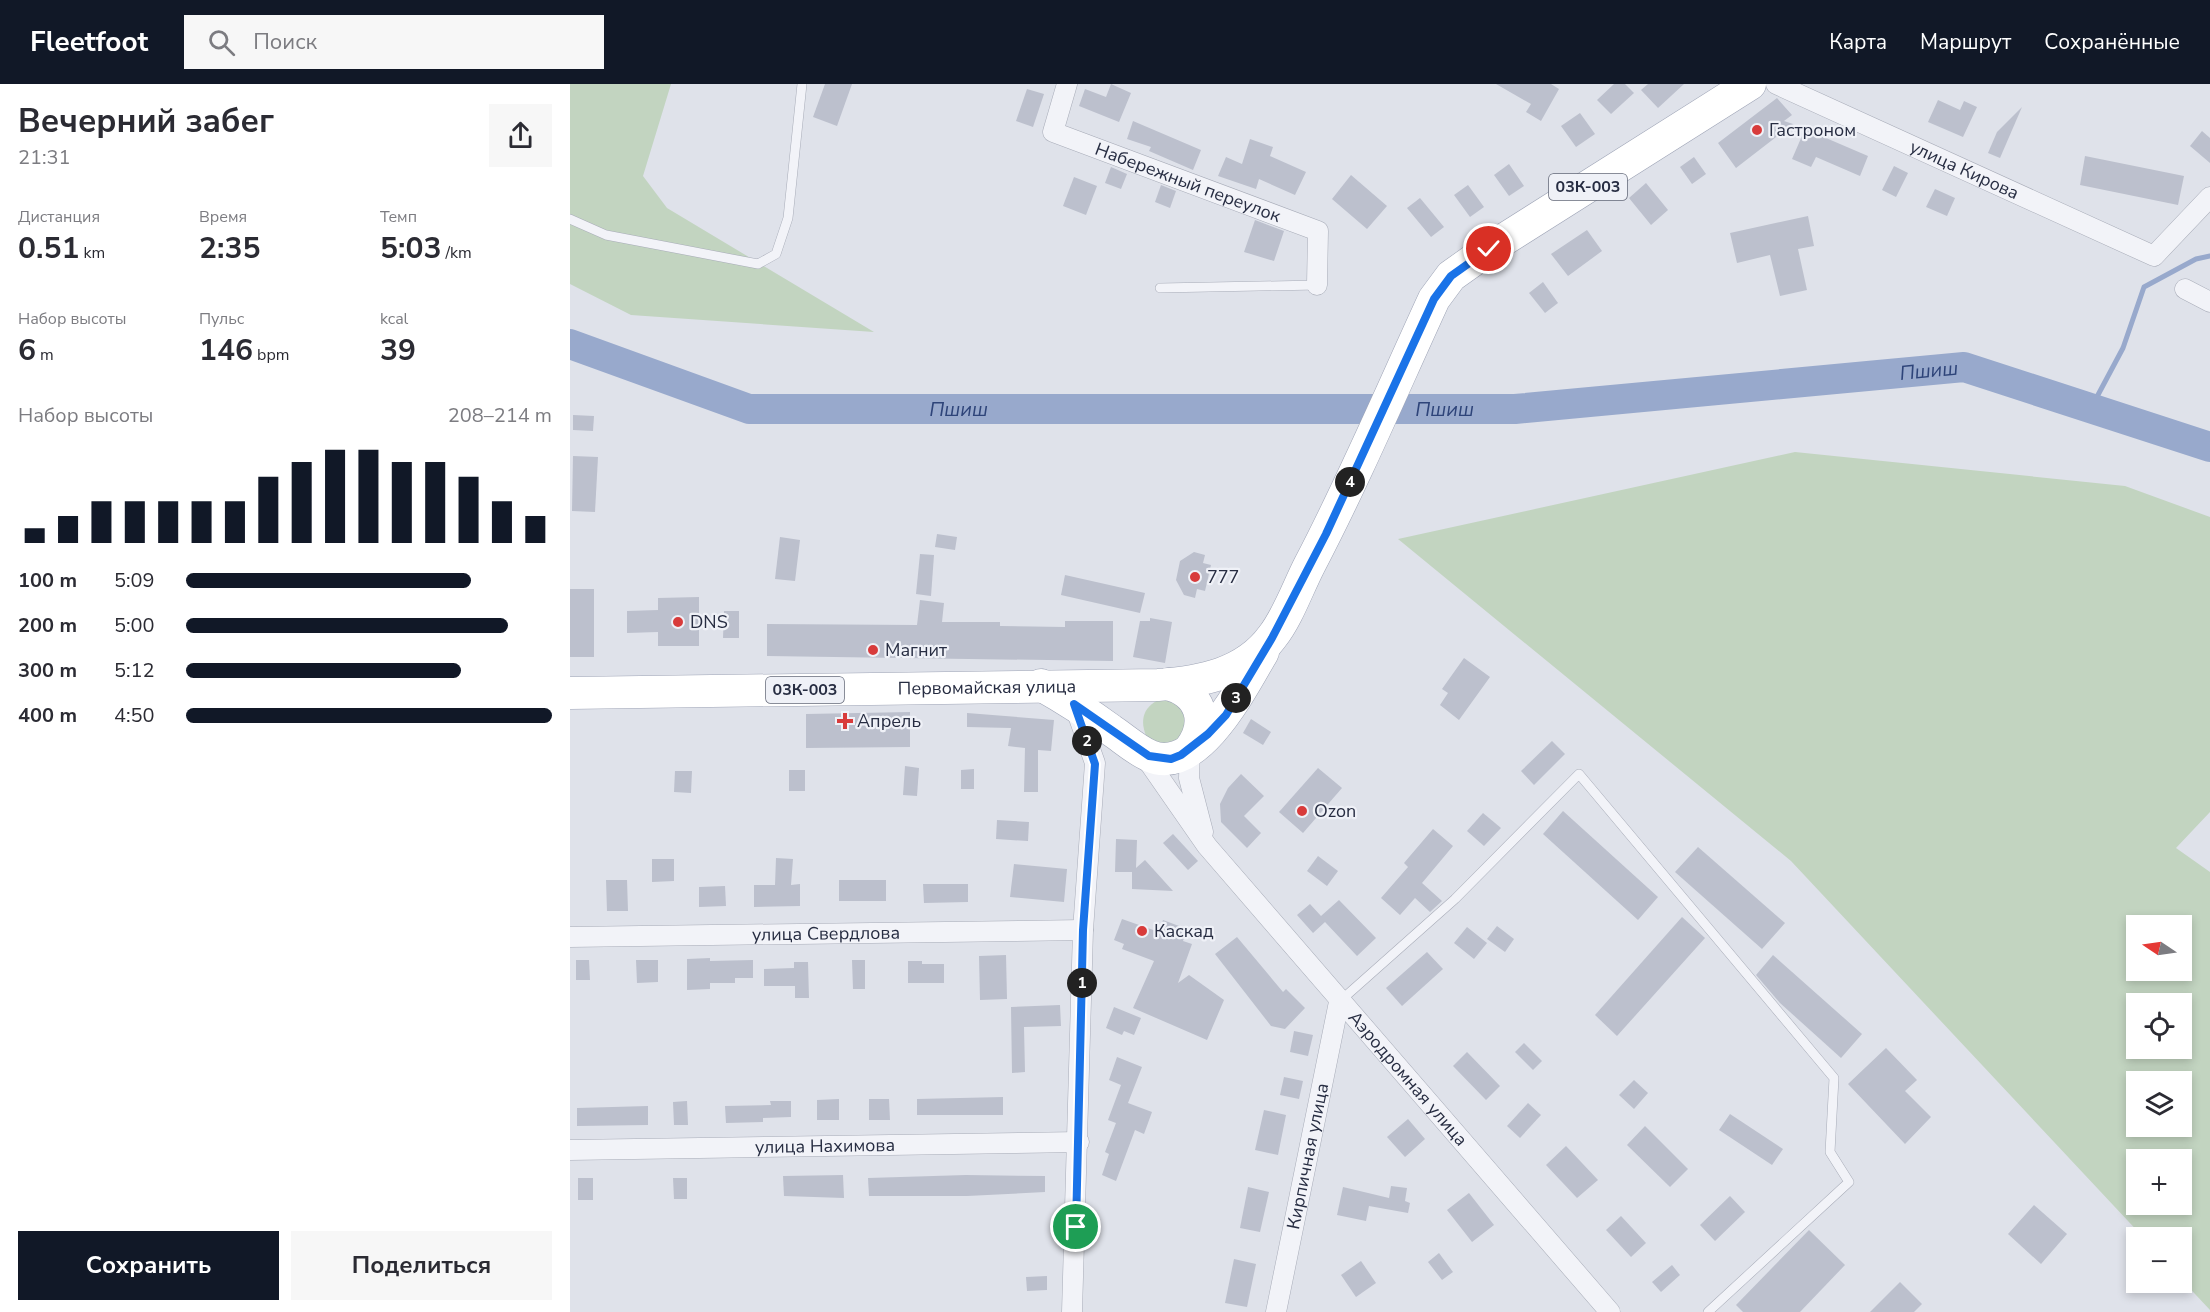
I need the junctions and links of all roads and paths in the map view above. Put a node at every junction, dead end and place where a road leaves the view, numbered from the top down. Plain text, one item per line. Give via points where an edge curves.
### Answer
1 (802, 84) edge
2 (1067, 84) edge
3 (1750, 84) edge
4 (1776, 84) edge
5 (2210, 197) edge
6 (570, 219) edge
7 (1317, 285) joint
8 (1160, 288) dead end
9 (2185, 289) dead end
10 (2210, 302) edge
11 (1272, 638) junction
12 (1041, 685) junction
13 (1163, 685) junction
14 (570, 693) edge
15 (1074, 704) junction
16 (1190, 749) junction
17 (1140, 750) junction
18 (1207, 846) junction
19 (1083, 930) junction
20 (570, 937) edge
21 (1339, 1002) junction
22 (1079, 1142) junction
23 (570, 1150) edge
24 (1604, 1309) edge
25 (1072, 1312) edge
26 (1276, 1312) edge
27 (1708, 1312) edge

1 - 6 lane via 788,218 776,254 758,264 606,235
2 - 7 street, Набережный переулок via 1053,132 1318,231
3 - 11 main road, Первомайская улица / 03К-003 via 1451,276 1434,299 1326,534
4 - 5 street, улица Кирова via 2154,256
7 - 8 lane
9 - 10 street
11 - 13 main road, Первомайская улица / 03К-003 via 1228,672 1204,681
11 - 16 main road, 03К-003 via 1226,715
12 - 13 main road, Первомайская улица / 03К-003
12 - 14 main road, Первомайская улица / 03К-003
12 - 15 main road, 03К-003
13 - 16 main road via 1190,694 1200,710 1201,728
13 - 17 main road via 1138,696 1128,717 1128,729
15 - 17 main road, 03К-003
15 - 19 street via 1095,764
16 - 17 main road, 03К-003 via 1171,759 1160,759
16 - 18 street, Аэродромная улица via 1189,778
17 - 18 street, Аэродромная улица
18 - 21 street, Аэродромная улица
19 - 20 street, улица Свердлова
19 - 22 street
21 - 24 street, Аэродромная улица
21 - 26 street, Кирпичная улица
21 - 27 lane via 1455,899 1579,774 1834,1078 1830,1152 1849,1182
22 - 23 street, улица Нахимова
22 - 25 street

